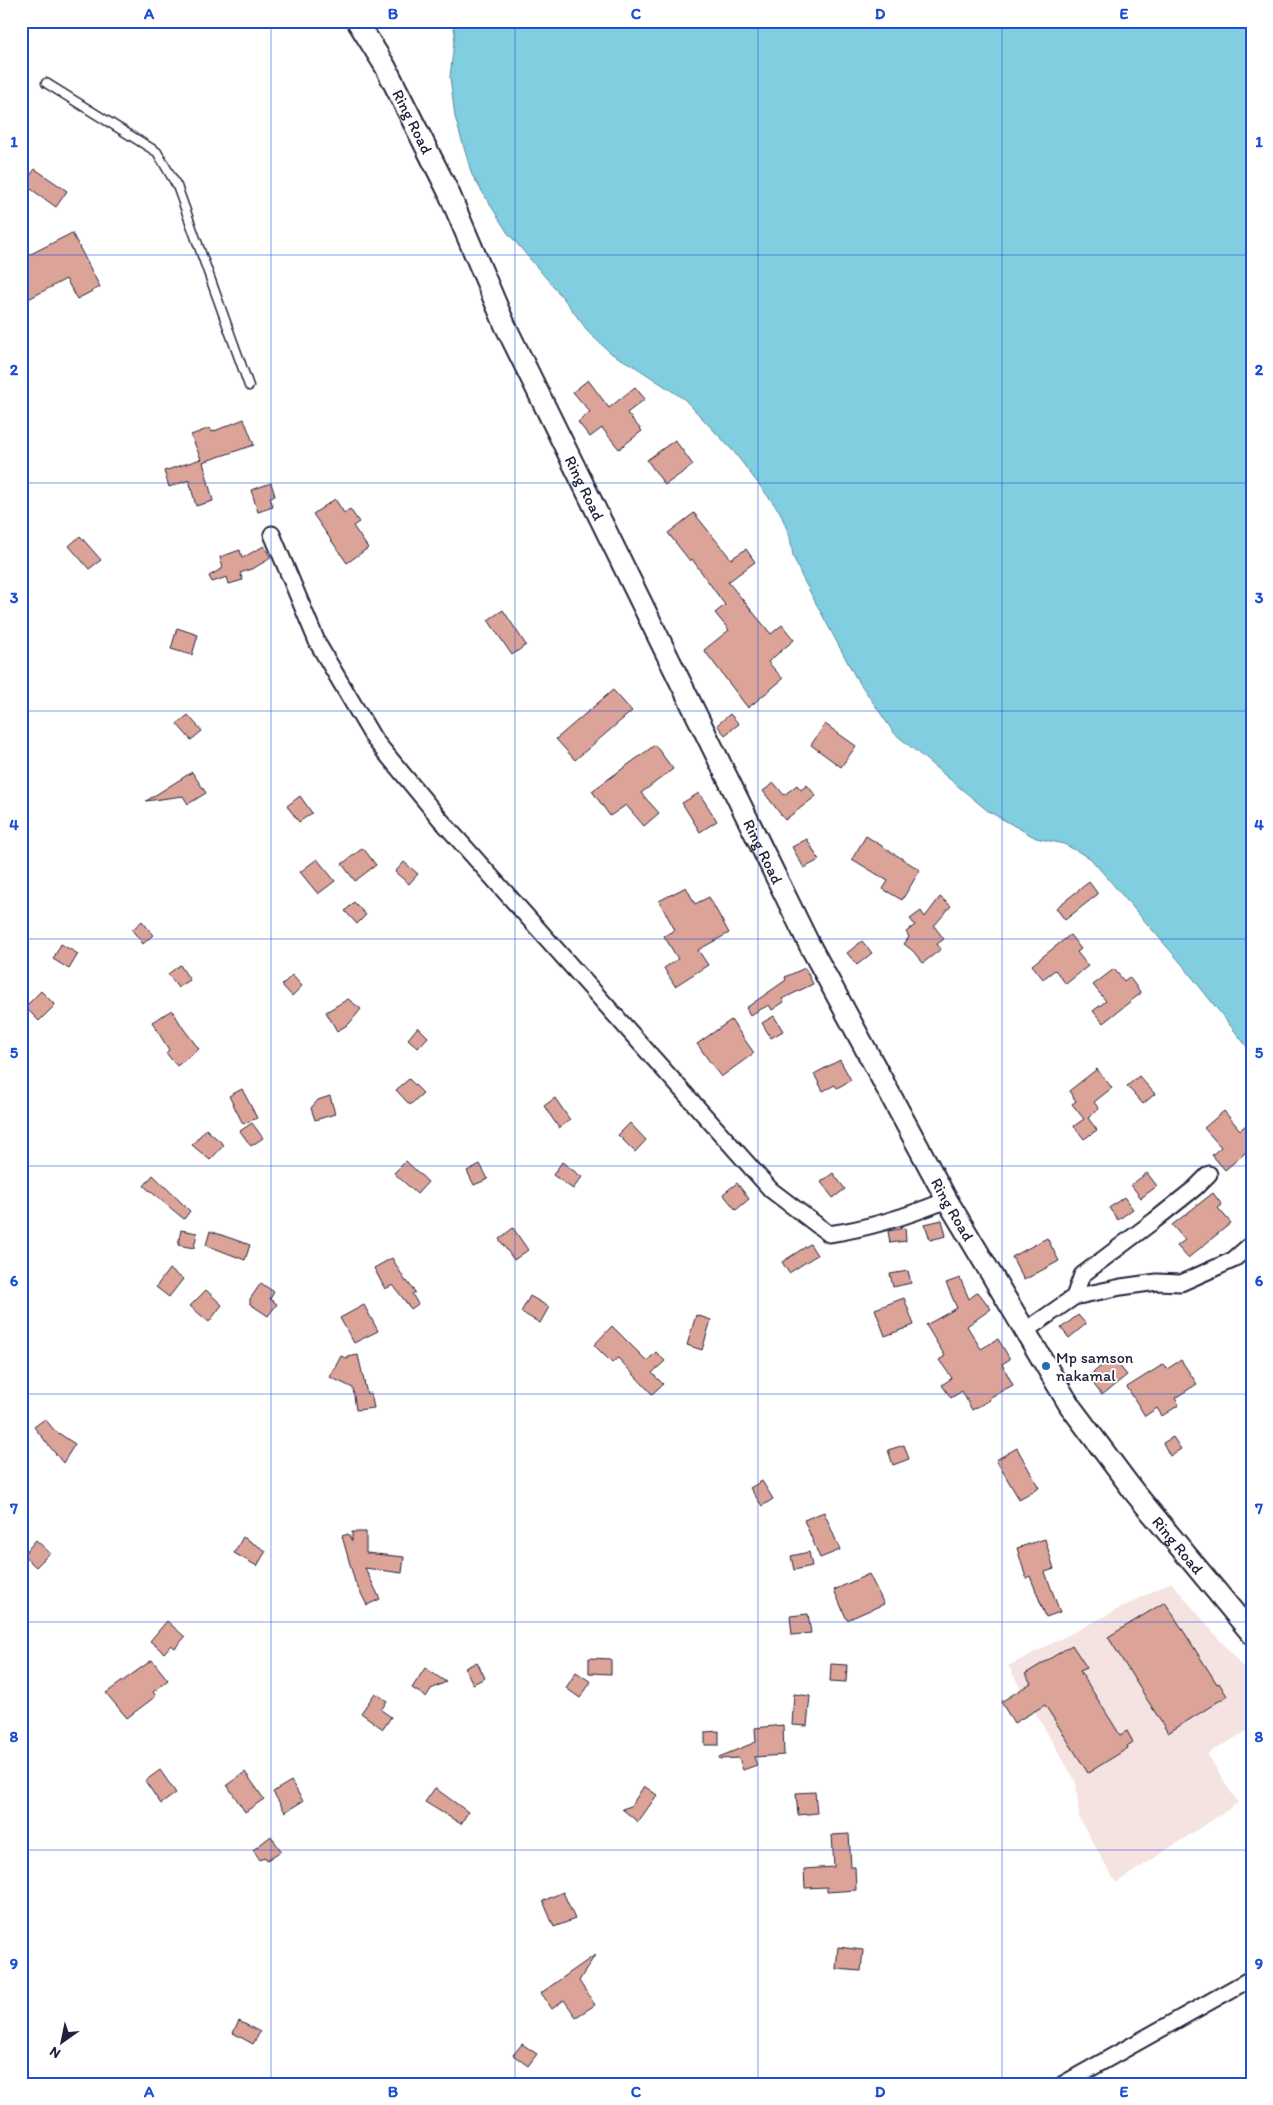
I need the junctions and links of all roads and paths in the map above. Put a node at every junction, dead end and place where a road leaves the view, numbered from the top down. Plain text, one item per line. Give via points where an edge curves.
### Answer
1 (357, 21) edge
2 (46, 83) dead end
3 (249, 386) dead end
4 (272, 534) dead end
5 (1209, 1174) dead end
6 (947, 1200) junction
7 (1249, 1246) dead end
8 (1074, 1297) junction
9 (1025, 1331) junction
10 (1252, 1634) edge
11 (1252, 1978) edge
12 (1064, 2084) edge

1 - 6 main road, Ring Road via 385,66 448,190 505,325 810,944
2 - 3 lane via 157,152 177,186
4 - 6 street via 318,644 374,739 440,819 771,1190 829,1234 903,1218
5 - 8 street via 1162,1215 1082,1275
6 - 9 main road, Ring Road
7 - 8 street via 1233,1260 1181,1283 1157,1282
8 - 9 street
9 - 10 main road, Ring Road via 1070,1406 1114,1467
11 - 12 street

